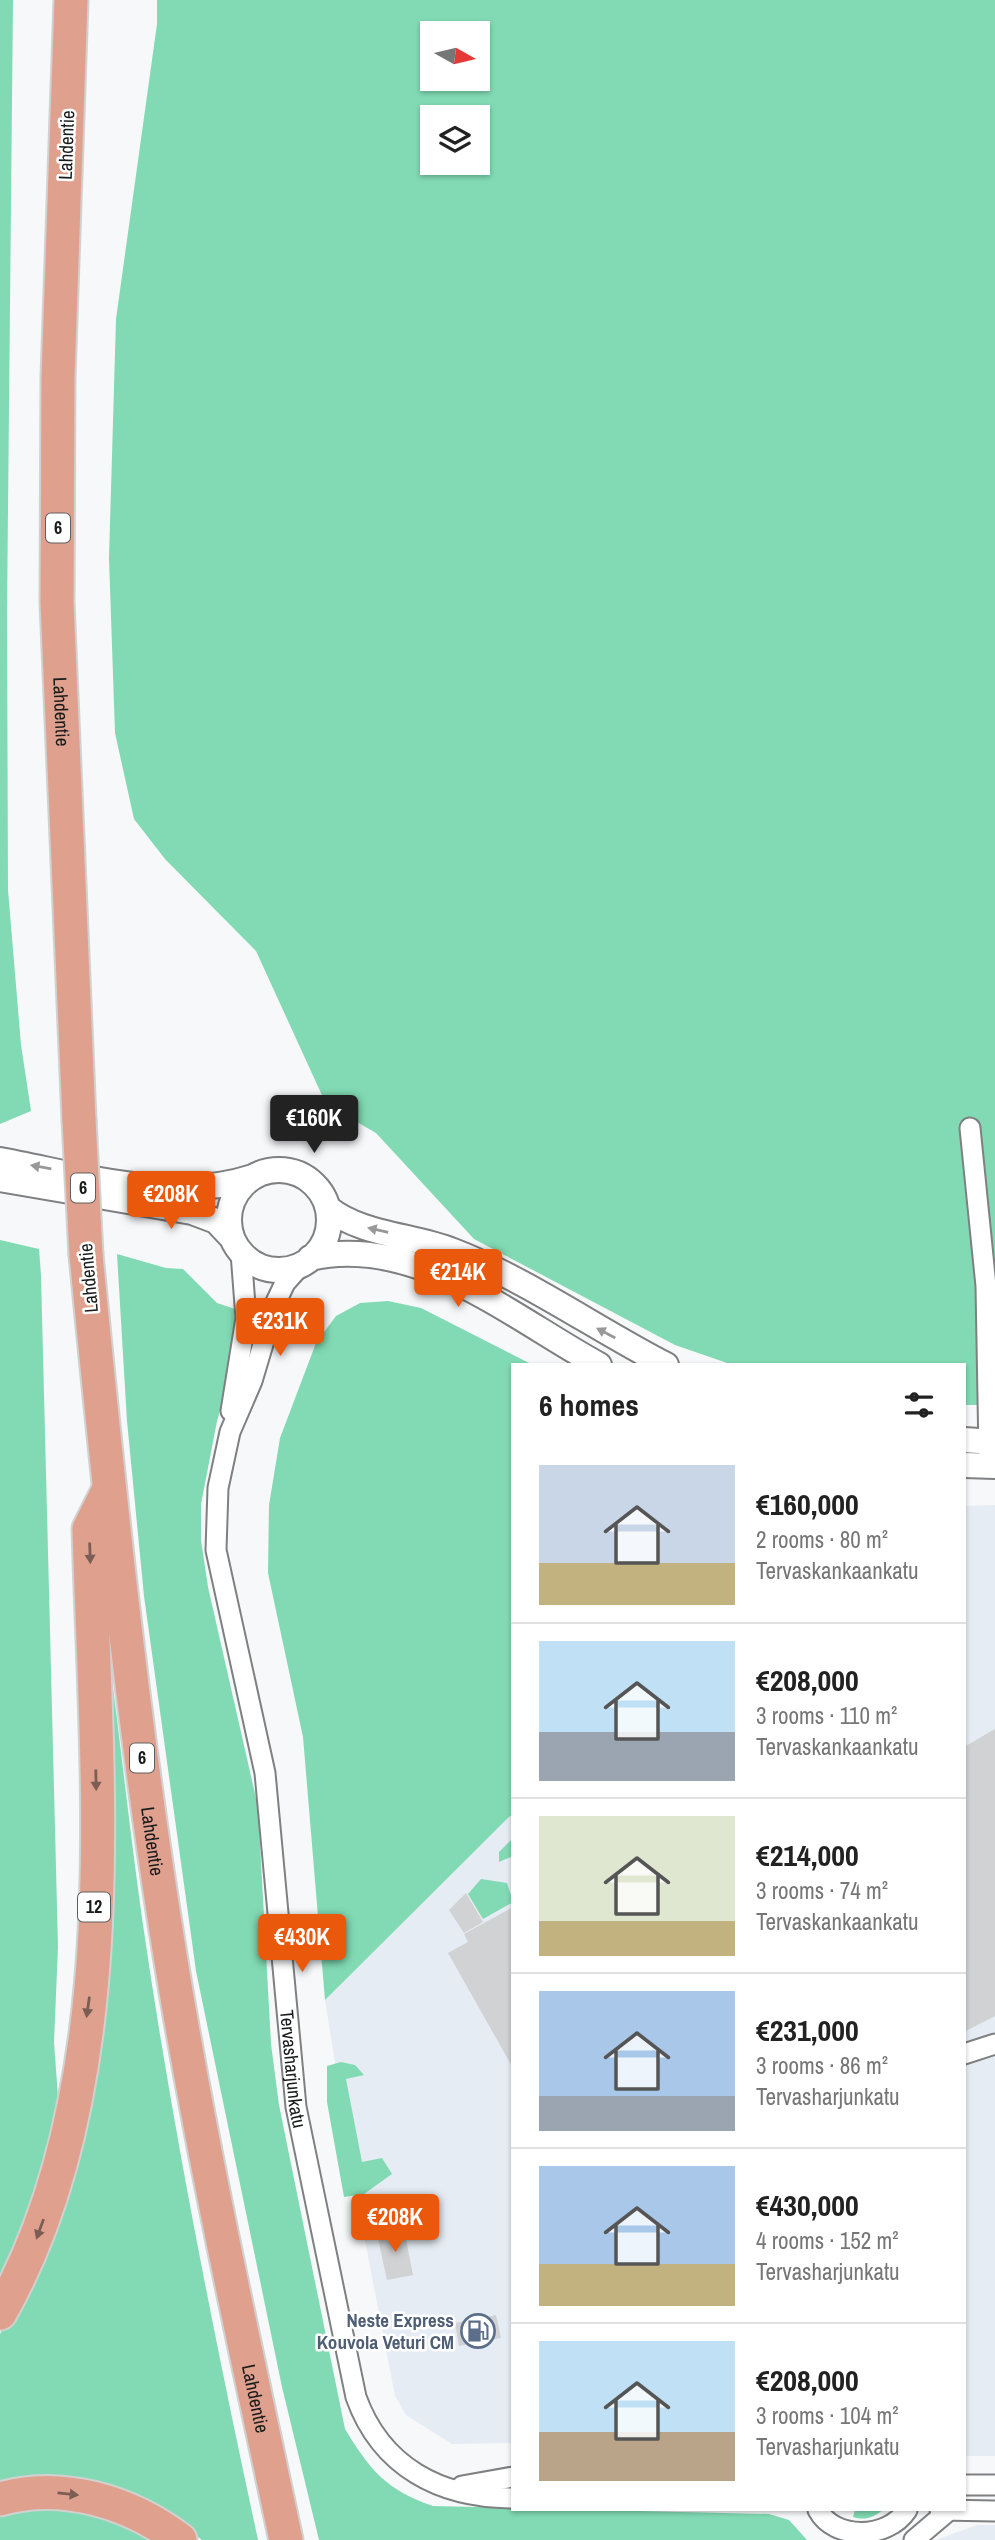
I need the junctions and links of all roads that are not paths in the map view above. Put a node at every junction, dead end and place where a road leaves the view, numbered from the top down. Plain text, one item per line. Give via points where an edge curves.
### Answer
1 (71, 0) edge
2 (970, 1128) dead end
3 (0, 1160) edge
4 (253, 1177) junction
5 (0, 1179) edge
6 (328, 1208) junction
7 (237, 1245) junction
8 (305, 1261) junction
9 (595, 1363) edge
10 (662, 1363) edge
11 (230, 1432) junction
12 (966, 1441) edge
13 (986, 1456) edge
14 (109, 1489) junction
15 (995, 2044) edge
16 (966, 2053) edge
17 (0, 2314) edge
18 (511, 2477) edge
19 (966, 2485) edge
20 (995, 2486) edge
21 (454, 2488) junction
22 (511, 2498) edge
23 (0, 2499) edge
24 (966, 2510) edge
25 (906, 2511) edge
26 (937, 2511) edge
27 (995, 2511) edge
28 (817, 2514) edge
29 (882, 2537) edge
30 (180, 2540) edge
31 (286, 2540) edge
32 (832, 2540) edge
33 (914, 2540) edge

1 - 14 highway, Lahdentie / 6, bridge via 58,377 57,601 86,1255
2 - 13 street via 986,1286
4 -> 3 street via 207,1189 172,1189
4 - 6 street via 269,1170 303,1175 316,1185
4 - 7 street via 232,1203 229,1220
5 - 7 street via 192,1212 216,1222
6 - 8 street via 328,1234 319,1251
10 -> 6 street via 505,1275 453,1251 346,1222
7 - 8 street via 256,1264 272,1270 290,1269
7 - 11 street, Tervasharjunkatu via 246,1318
8 - 9 street via 346,1252 368,1254 442,1276
8 - 11 street, Tervasharjunkatu via 285,1283 275,1304 252,1381
11 - 21 street, Tervasharjunkatu via 218,1488 216,1550 265,1773 296,2107 347,2358 362,2413 382,2446 411,2472
12 - 13 street
14 -> 17 highway, 12 via 89,1529 97,1837 90,1997 58,2177 29,2259
14 - 31 highway, Lahdentie / 6 via 169,1944 240,2324
15 - 16 street
18 - 21 street
19 - 20 street
21 - 22 street, Tervasharjunkatu
23 -> 30 highway via 61,2493 103,2500 138,2514
24 - 27 street
25 - 29 street
26 - 33 street
28 - 29 street via 837,2532 852,2538
28 - 32 street

